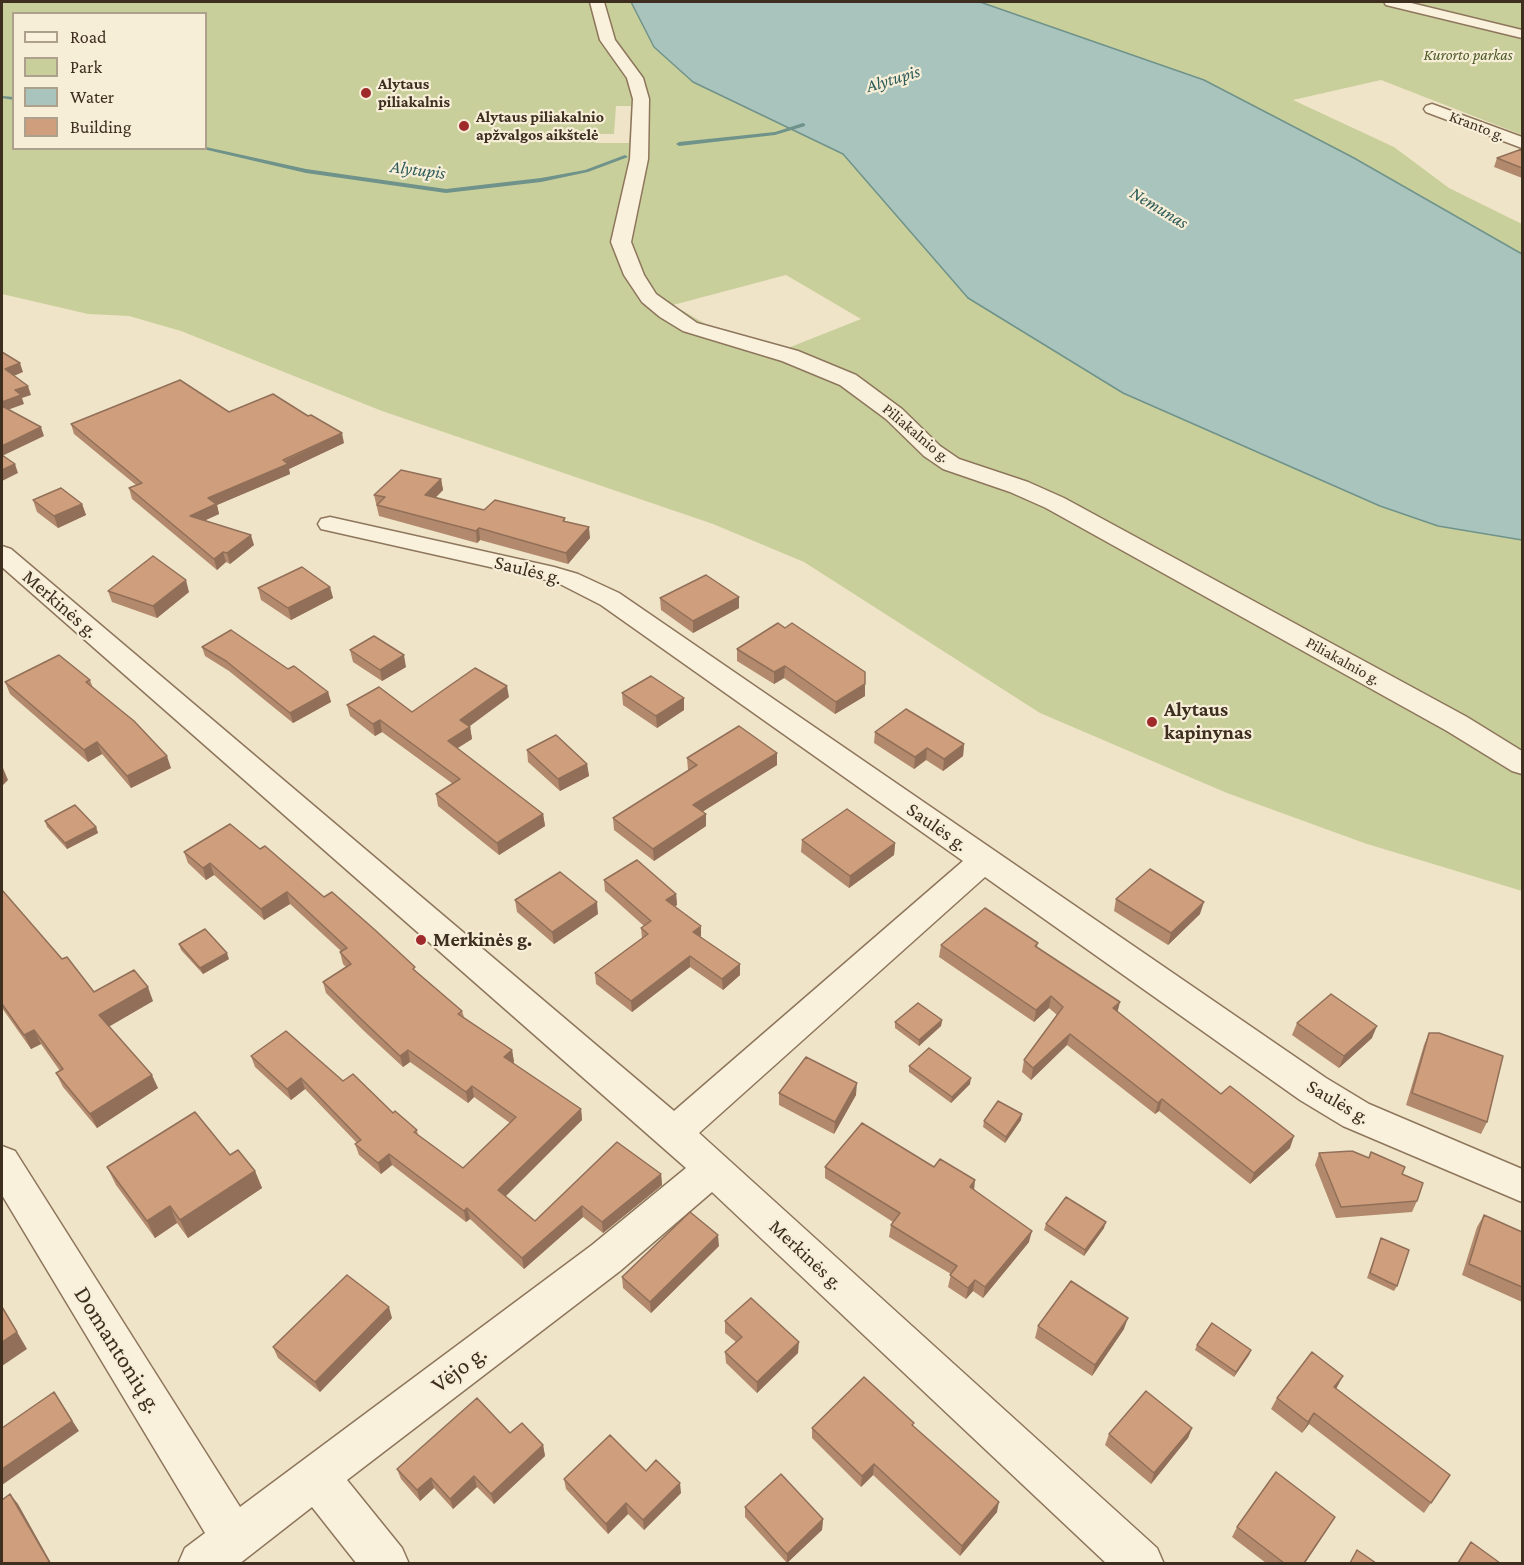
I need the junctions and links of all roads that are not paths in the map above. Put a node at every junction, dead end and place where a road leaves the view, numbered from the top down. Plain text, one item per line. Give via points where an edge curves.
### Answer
1 (597, 2) edge
2 (1391, 2) edge
3 (1522, 34) edge
4 (1432, 109) dead end
5 (1522, 143) edge
6 (330, 524) dead end
7 (7, 566) edge
8 (1522, 764) edge
9 (984, 860) junction
10 (675, 1133) junction
11 (2, 1162) edge
12 (713, 1168) junction
13 (1522, 1186) edge
14 (12, 1203) edge
15 (316, 1477) junction
16 (217, 1551) edge
17 (386, 1563) edge
18 (1141, 1563) edge

1 - 8 street, Piliakalnio g. via 608,40 634,78 641,99 639,159 621,242 634,275 649,298 667,313 690,327 790,356 848,380 951,464 1055,503 1457,724
2 - 3 street
4 - 5 street, Kranto g.
6 - 9 street, Saulės g. via 545,572 590,588 794,725
7 - 10 street, Merkinės g.
9 - 10 street
9 - 13 street, Saulės g. via 1356,1115
10 - 12 street, Merkinės g.
11 - 14 street, Domantonių g.
12 - 15 street, Vėjo g. via 606,1258
12 - 18 street, Merkinės g.
14 - 16 street, Domantonių g.
15 - 16 street, Vėjo g.
15 - 17 street

